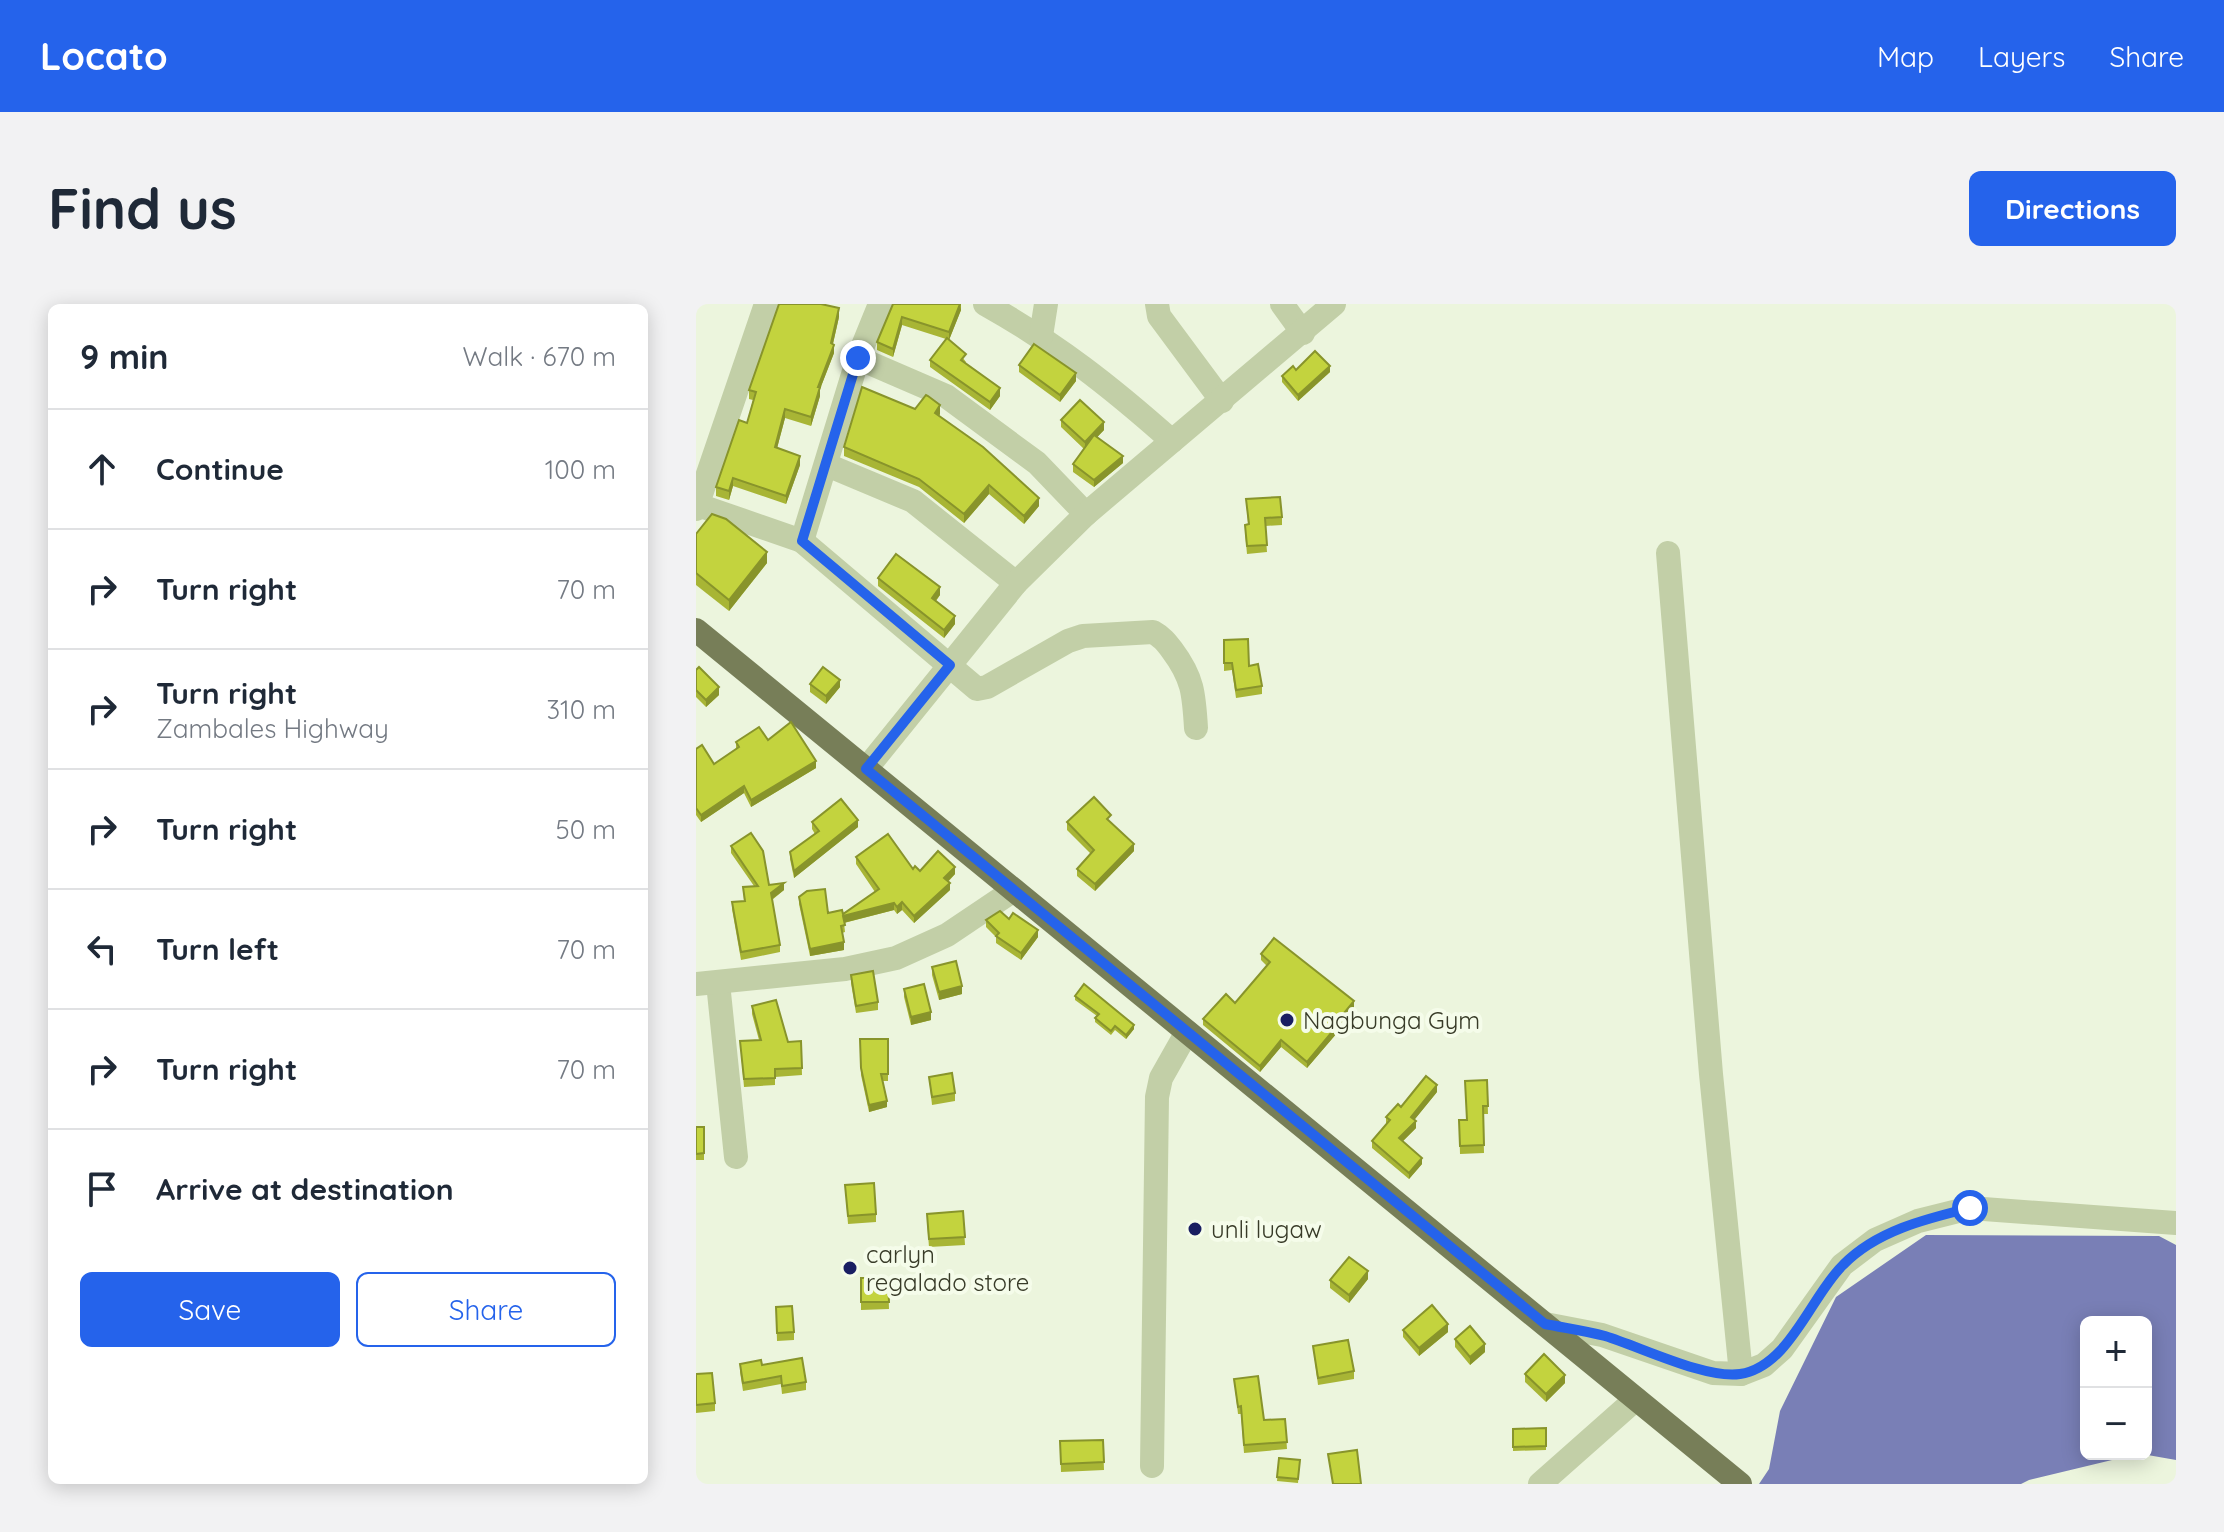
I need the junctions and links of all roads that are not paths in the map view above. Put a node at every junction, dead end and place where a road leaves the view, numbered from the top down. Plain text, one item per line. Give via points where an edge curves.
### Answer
1 (766, 304) edge
2 (880, 304) edge
3 (985, 304) edge
4 (1046, 304) edge
5 (1157, 304) edge
6 (1282, 304) edge
7 (1334, 304) edge
8 (1303, 333) junction
9 (1041, 336) junction
10 (858, 358) junction
11 (1222, 401) junction
12 (1172, 441) junction
13 (827, 465) junction
14 (697, 507) edge
15 (1086, 514) junction
16 (802, 541) junction
17 (1668, 553) dead end
18 (1016, 583) junction
19 (696, 630) edge
20 (950, 665) junction
21 (1196, 728) dead end
22 (866, 769) junction
23 (1014, 890) junction
24 (707, 983) edge
25 (1187, 1032) junction
26 (736, 1157) dead end
27 (2176, 1223) edge
28 (1545, 1324) junction
29 (1741, 1374) junction
30 (1636, 1399) junction
31 (1152, 1466) dead end
32 (1540, 1484) edge
33 (1740, 1484) edge

1 - 14 street
2 - 10 street
3 - 9 street
4 - 9 street
5 - 11 street via 1159,316
6 - 8 street
7 - 8 street
8 - 11 street
9 - 12 street
10 - 13 street
10 - 15 street via 946,396 1037,463
11 - 12 street
12 - 15 street
13 - 16 street
13 - 18 street via 913,501
14 - 16 street
15 - 18 street
16 - 20 street
17 - 29 street
18 - 20 street
19 - 22 main road
20 - 21 street via 982,689 1068,641 1153,632 1186,668
20 - 22 street
22 - 23 main road
23 - 24 street via 947,935 896,958 845,969
23 - 25 main road
24 - 26 street
25 - 28 main road
25 - 31 street via 1161,1078 1157,1097
27 - 29 street via 1970,1208 1918,1221 1875,1240 1842,1265 1782,1349 1764,1365
28 - 29 street via 1602,1335 1713,1373
28 - 30 main road
30 - 32 street
30 - 33 main road

